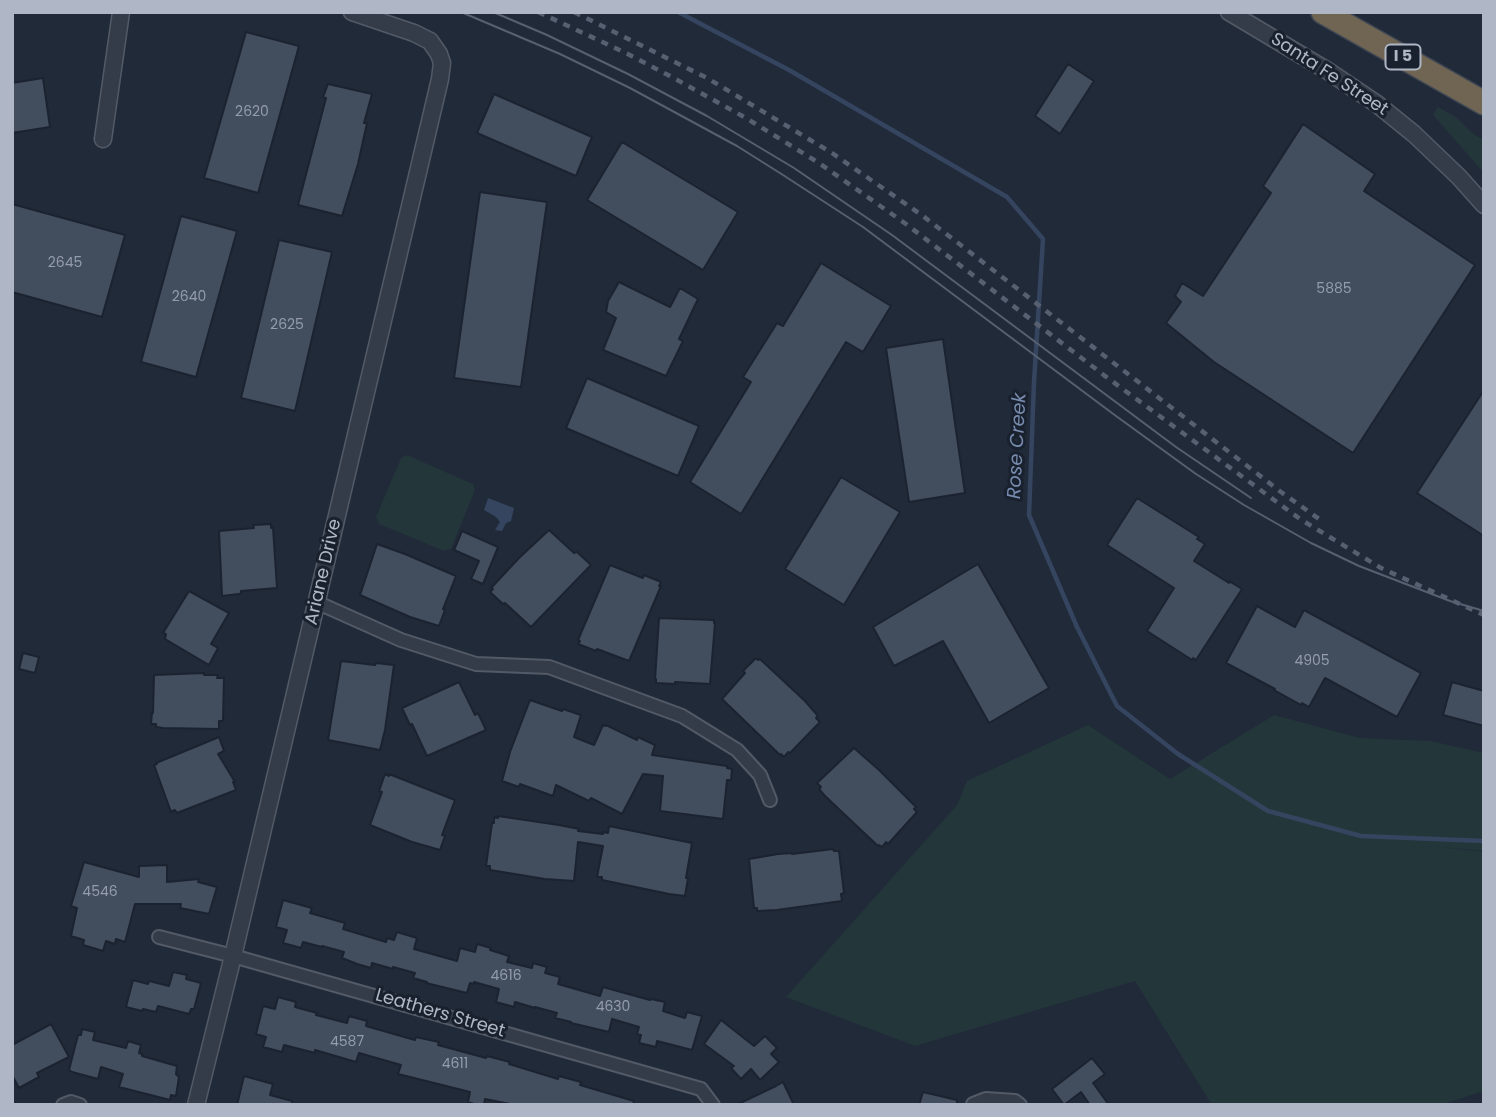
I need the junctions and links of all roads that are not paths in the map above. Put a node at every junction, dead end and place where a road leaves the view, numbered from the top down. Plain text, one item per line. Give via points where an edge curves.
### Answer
1 (121, 12) edge
2 (352, 12) edge
3 (1229, 12) edge
4 (1322, 12) edge
5 (1484, 103) edge
6 (103, 139) dead end
7 (1484, 205) edge
8 (316, 602) junction
9 (770, 800) dead end
10 (159, 937) dead end
11 (233, 956) junction
12 (973, 1104) edge
13 (63, 1105) edge
14 (80, 1105) edge
15 (196, 1105) edge
16 (713, 1105) edge
17 (1020, 1105) edge

1 - 6 street
2 - 8 street, Ariane Drive via 430,41 442,63
3 - 7 street, Santa Fe Street via 1377,104
4 - 5 highway, I 5
8 - 9 street via 401,640 476,664 550,667 681,716 737,750 760,775
8 - 11 street, Ariane Drive
10 - 11 street, Leathers Street
11 - 15 street, Ariane Drive
11 - 16 street, Leathers Street via 701,1089
12 - 17 street via 986,1099
13 - 14 street

